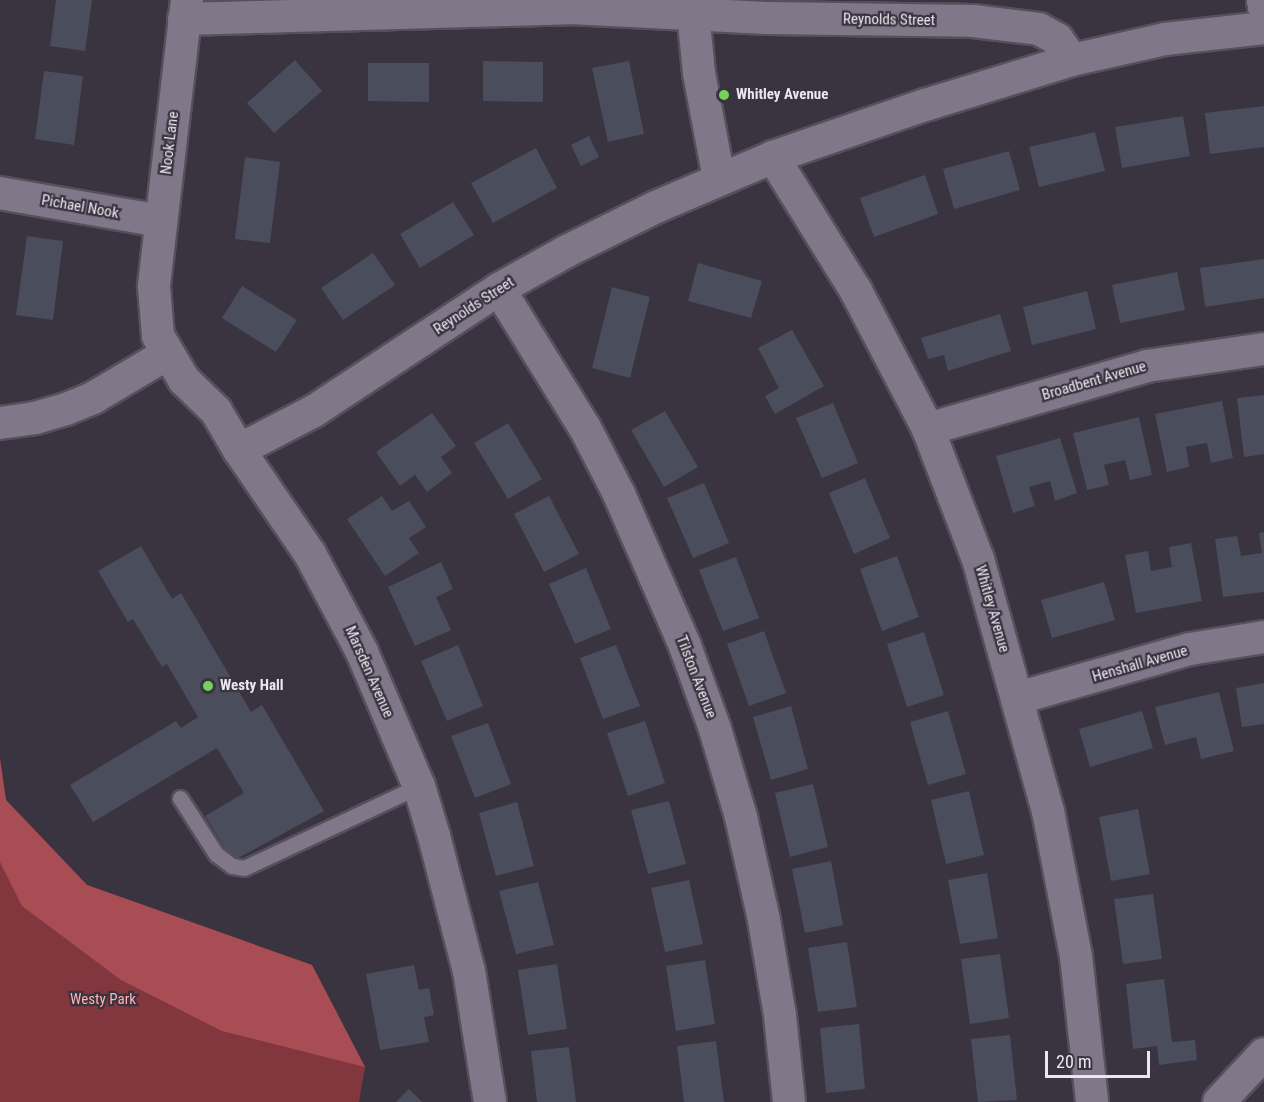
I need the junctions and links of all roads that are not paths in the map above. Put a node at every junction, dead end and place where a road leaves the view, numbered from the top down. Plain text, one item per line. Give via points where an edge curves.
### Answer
1 (1263, 0) edge
2 (1264, 7) edge
3 (186, 9) edge
4 (925, 10) edge
5 (693, 12) junction
6 (1264, 28) edge
7 (1072, 60) junction
8 (774, 157) junction
9 (719, 179) junction
10 (0, 193) edge
11 (161, 221) junction
12 (154, 287) joint
13 (499, 289) junction
14 (1264, 349) edge
15 (167, 354) junction
16 (0, 423) edge
17 (928, 429) junction
18 (239, 450) junction
19 (1264, 637) edge
20 (1018, 698) junction
21 (419, 786) junction
22 (180, 798) dead end
23 (1264, 1054) edge
24 (490, 1102) edge
25 (789, 1102) edge
26 (1092, 1102) edge
27 (1219, 1102) edge

1 - 2 street
3 - 5 street, Reynolds Street via 570,8
3 - 11 street, Nook Lane
4 - 5 street, Reynolds Street via 767,18
4 - 7 street, Reynolds Street via 1039,29 1057,39
5 - 9 street via 699,73
6 - 7 street, Reynolds Street via 1165,39
7 - 8 street, Reynolds Street
8 - 9 street, Reynolds Street
8 - 17 street, Whitley Avenue via 856,291
9 - 13 street, Reynolds Street via 586,241
10 - 11 street, Pichael Nook
11 - 12 street, Nook Lane
12 - 15 street, Marsden Avenue via 158,336
13 - 18 street, Reynolds Street via 314,411
13 - 25 street, Tilston Avenue via 585,428 619,494 685,646 715,729 741,817 764,920
14 - 17 street, Broadbent Avenue via 1147,366
15 - 16 street via 93,398 66,409
15 - 18 street, Marsden Avenue via 184,380 216,411
17 - 20 street, Whitley Avenue via 978,559
18 - 21 street, Marsden Avenue via 310,554 362,652
19 - 20 street, Henshall Avenue via 1190,649
20 - 26 street, Whitley Avenue via 1048,811 1076,956
21 - 22 lane via 244,868 232,866 216,854
21 - 24 street, Marsden Avenue via 469,971
23 - 27 street

